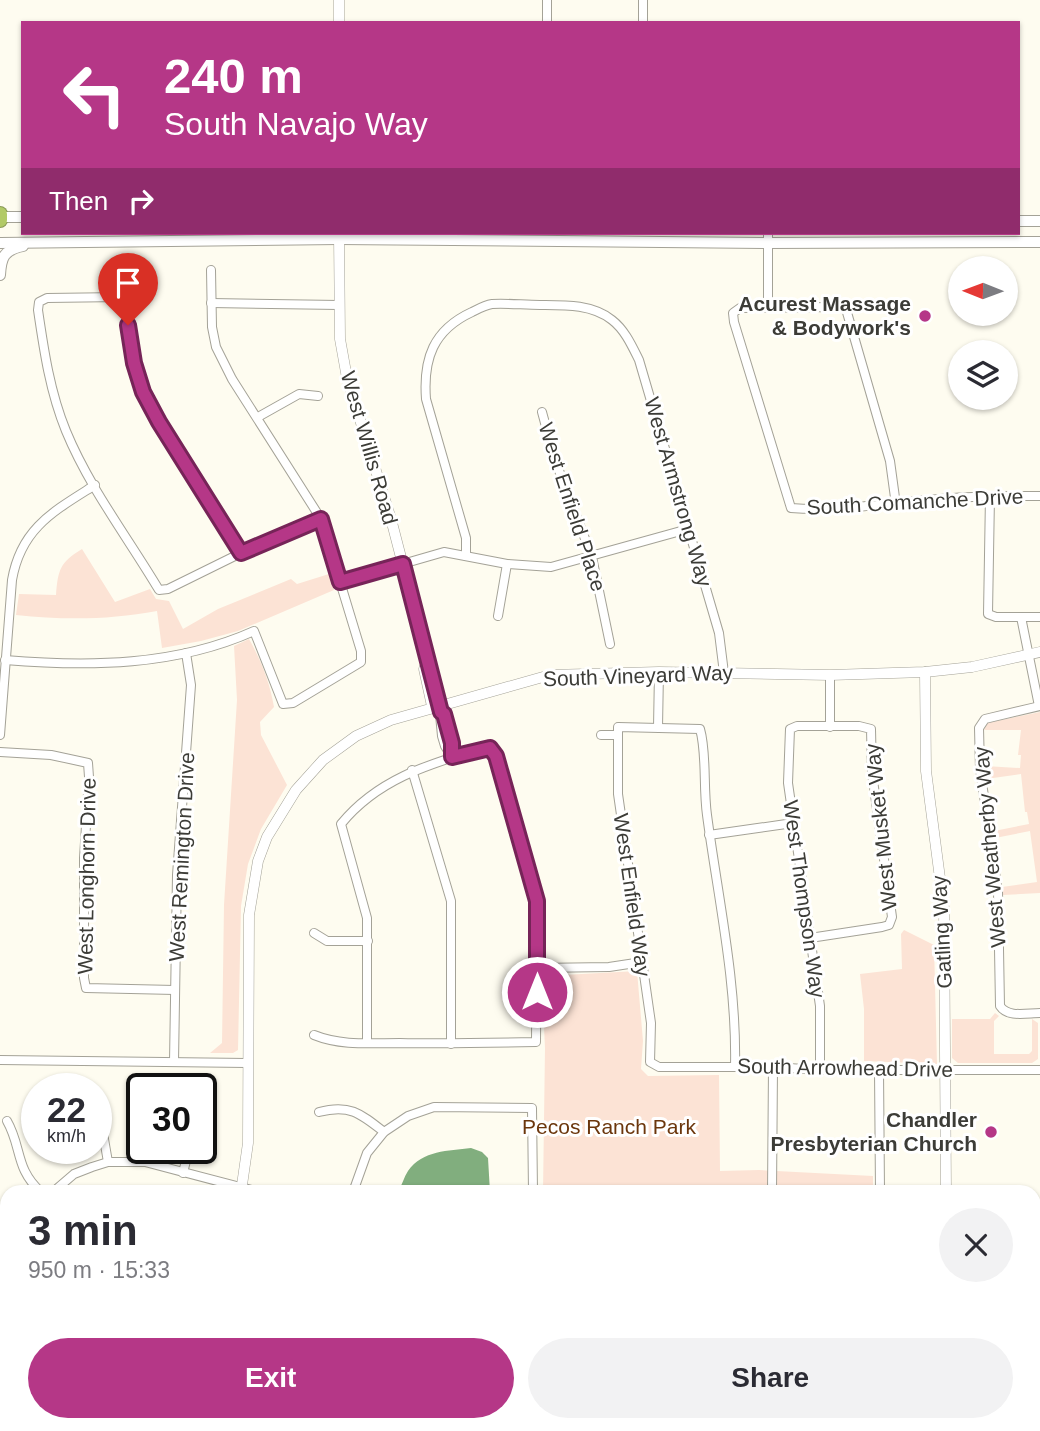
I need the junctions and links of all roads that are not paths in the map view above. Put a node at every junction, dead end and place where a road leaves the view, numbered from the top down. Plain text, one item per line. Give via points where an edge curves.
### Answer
1 (339, 0) edge
2 (547, 0) edge
3 (643, 0) edge
4 (339, 21) edge
5 (547, 21) edge
6 (643, 21) edge
7 (0, 217) edge
8 (21, 217) edge
9 (1020, 221) edge
10 (1040, 221) edge
11 (139, 236) edge
12 (339, 236) edge
13 (547, 237) edge
14 (768, 238) edge
15 (36, 242) junction
16 (1040, 242) edge
17 (0, 243) edge
18 (211, 270) dead end
19 (0, 275) edge
20 (211, 303) junction
21 (339, 305) junction
22 (768, 308) junction
23 (434, 324) dead end
24 (442, 331) junction
25 (318, 396) dead end
26 (542, 412) dead end
27 (258, 417) junction
28 (95, 485) junction
29 (990, 496) junction
30 (1040, 496) edge
31 (896, 505) junction
32 (321, 519) junction
33 (688, 529) junction
34 (241, 553) junction
35 (466, 556) junction
36 (592, 557) junction
37 (403, 564) junction
38 (507, 564) junction
39 (340, 582) junction
40 (498, 616) dead end
41 (1021, 617) junction
42 (1040, 617) edge
43 (610, 643) dead end
44 (1040, 652) edge
45 (186, 653) junction
46 (1029, 653) junction
47 (5, 660) junction
48 (659, 672) junction
49 (724, 673) junction
50 (925, 673) junction
51 (830, 675) junction
52 (1039, 706) edge
53 (437, 708) junction
54 (658, 727) junction
55 (831, 727) junction
56 (618, 731) junction
57 (0, 736) edge
58 (601, 736) dead end
59 (0, 752) edge
60 (452, 757) junction
61 (412, 770) junction
62 (793, 823) junction
63 (709, 835) junction
64 (314, 933) dead end
65 (810, 938) junction
66 (368, 941) junction
67 (642, 962) junction
68 (537, 968) junction
69 (175, 990) junction
70 (1040, 1013) edge
71 (314, 1035) dead end
72 (367, 1043) junction
73 (451, 1044) junction
74 (0, 1060) edge
75 (174, 1062) junction
76 (650, 1062) joint
77 (247, 1063) junction
78 (735, 1067) junction
79 (773, 1067) junction
80 (820, 1070) junction
81 (879, 1070) junction
82 (946, 1070) junction
83 (1040, 1070) edge
84 (319, 1112) dead end
85 (7, 1121) dead end
86 (384, 1132) junction
87 (112, 1162) edge
88 (102, 1164) edge
89 (186, 1164) edge
90 (183, 1173) junction
91 (35, 1185) edge
92 (62, 1185) edge
93 (225, 1185) edge
94 (243, 1185) edge
95 (356, 1185) edge
96 (533, 1185) edge
97 (772, 1185) edge
98 (880, 1185) edge
99 (946, 1185) edge

1 - 4 street
2 - 5 street
3 - 6 street
7 - 8 main road
9 - 10 main road
11 - 12 main road
11 - 15 main road
12 - 13 main road
12 - 21 street, West Willis Road
13 - 14 main road
14 - 16 main road
14 - 22 street
15 - 17 main road
15 - 19 main road via 5,253
18 - 20 street
20 - 21 street
20 - 27 street via 216,346
21 - 37 street, West Willis Road via 347,378
22 - 31 street via 846,309 890,461
22 - 31 street, South Comanche Drive via 740,308 733,313 790,508
23 - 24 street
24 - 33 street, West Armstrong Way via 489,304 575,305 612,320 639,360
24 - 35 street via 424,376 426,399 466,538
25 - 27 street via 299,394
26 - 36 street, West Enfield Place
27 - 32 street
28 - 34 street via 159,590
28 - 34 street via 66,431 51,385 38,310 39,302 47,298 121,297 143,392
28 - 47 street via 37,525 24,544 14,568
29 - 30 street, South Comanche Drive
29 - 31 street, South Comanche Drive
29 - 41 street via 988,614
32 - 34 street
32 - 39 street
33 - 36 street
33 - 49 street, West Armstrong Way via 719,633
35 - 37 street via 444,552
35 - 38 street
36 - 38 street via 551,567
36 - 43 street, West Enfield Place
37 - 39 street
37 - 53 street, West Willis Road via 429,659 424,669
38 - 40 street
39 - 45 street via 361,662 293,703 283,704 254,631
41 - 42 street
41 - 46 street
44 - 46 street, South Vineyard Way
45 - 47 street via 107,664
45 - 69 street, West Remington Drive via 191,685 177,875
46 - 50 street, South Vineyard Way
46 - 52 street
47 - 57 street
48 - 49 street, South Vineyard Way
48 - 53 street, South Vineyard Way via 550,675
48 - 54 street
49 - 51 street, South Vineyard Way
50 - 51 street, South Vineyard Way
50 - 82 street, Gatling Way via 926,771 944,909
51 - 55 street
52 - 70 street, West Weatherby Way via 981,723 980,769 998,892 1000,1006 1011,1013
53 - 60 street, West Willis Road via 444,714
53 - 77 street, South Vineyard Way via 391,720 356,736 323,760 291,797 267,838 258,861 249,915
54 - 56 street
54 - 63 street via 700,729
55 - 62 street, West Thompson Way via 790,729 788,783
55 - 65 street, West Musket Way via 871,729 872,773 892,917 889,925
56 - 58 street
56 - 67 street, West Enfield Way via 618,794
59 - 69 street, West Longhorn Drive via 88,763 86,988
60 - 61 street
60 - 68 street via 490,748 496,756 537,901
61 - 66 street via 377,790 341,824 367,918
61 - 73 street via 451,901
62 - 63 street
62 - 65 street, West Thompson Way
63 - 78 street via 736,1015
64 - 66 street via 327,941
65 - 80 street, West Thompson Way via 820,1006
66 - 72 street
67 - 68 street
67 - 76 street, West Enfield Way via 651,1023
68 - 73 street via 536,1042
69 - 75 street, West Remington Drive
71 - 72 street via 332,1042
72 - 73 street
74 - 75 street
75 - 77 street
76 - 78 street, South Arrowhead Drive via 659,1067
77 - 94 street via 248,1143
78 - 79 street, South Arrowhead Drive
79 - 80 street, South Arrowhead Drive
79 - 97 street
80 - 81 street, South Arrowhead Drive
81 - 82 street, South Arrowhead Drive
81 - 98 street
82 - 83 street, South Arrowhead Drive
82 - 99 street, Gatling Way
84 - 86 street via 338,1107
85 - 91 street via 19,1159
86 - 95 street via 367,1153
86 - 96 street via 408,1115 434,1107 532,1108
87 - 90 street via 145,1162
88 - 92 street via 75,1174
89 - 90 street
90 - 93 street

